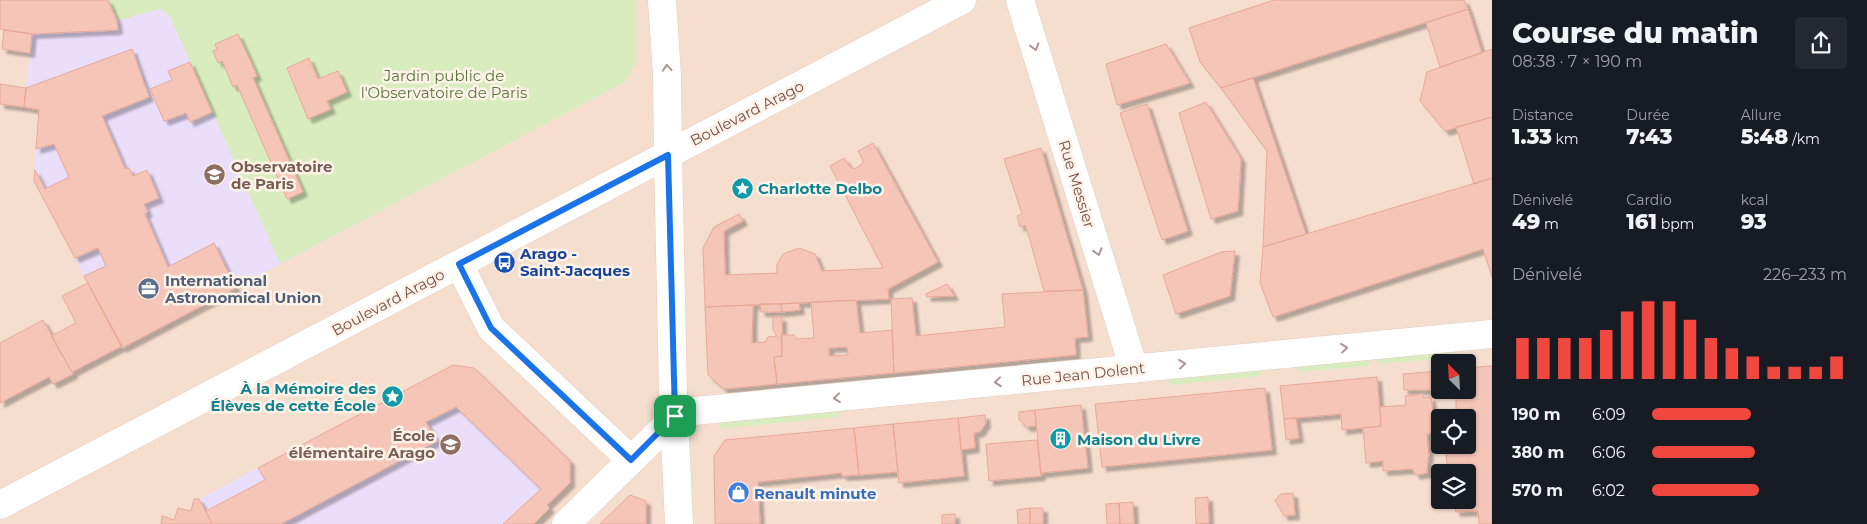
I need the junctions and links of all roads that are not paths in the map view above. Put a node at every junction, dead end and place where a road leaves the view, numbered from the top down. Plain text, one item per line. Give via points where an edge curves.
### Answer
1 (662, 0) edge
2 (962, 0) edge
3 (1020, 0) edge
4 (668, 155) junction
5 (459, 264) junction
6 (1492, 334) edge
7 (1134, 369) junction
8 (675, 416) junction
9 (631, 460) junction
10 (0, 506) edge
11 (566, 524) edge
12 (679, 524) edge

4 -> 1 street
2 - 4 street, Boulevard Arago
3 -> 7 street, Rue Messier
4 - 5 street, Boulevard Arago
4 - 8 street
5 - 9 street via 491,328
5 - 10 street, Boulevard Arago
7 -> 6 street, Rue Jean Dolent
7 -> 8 street, Rue Jean Dolent via 694,411
8 - 9 street
8 - 12 street
9 - 11 street

